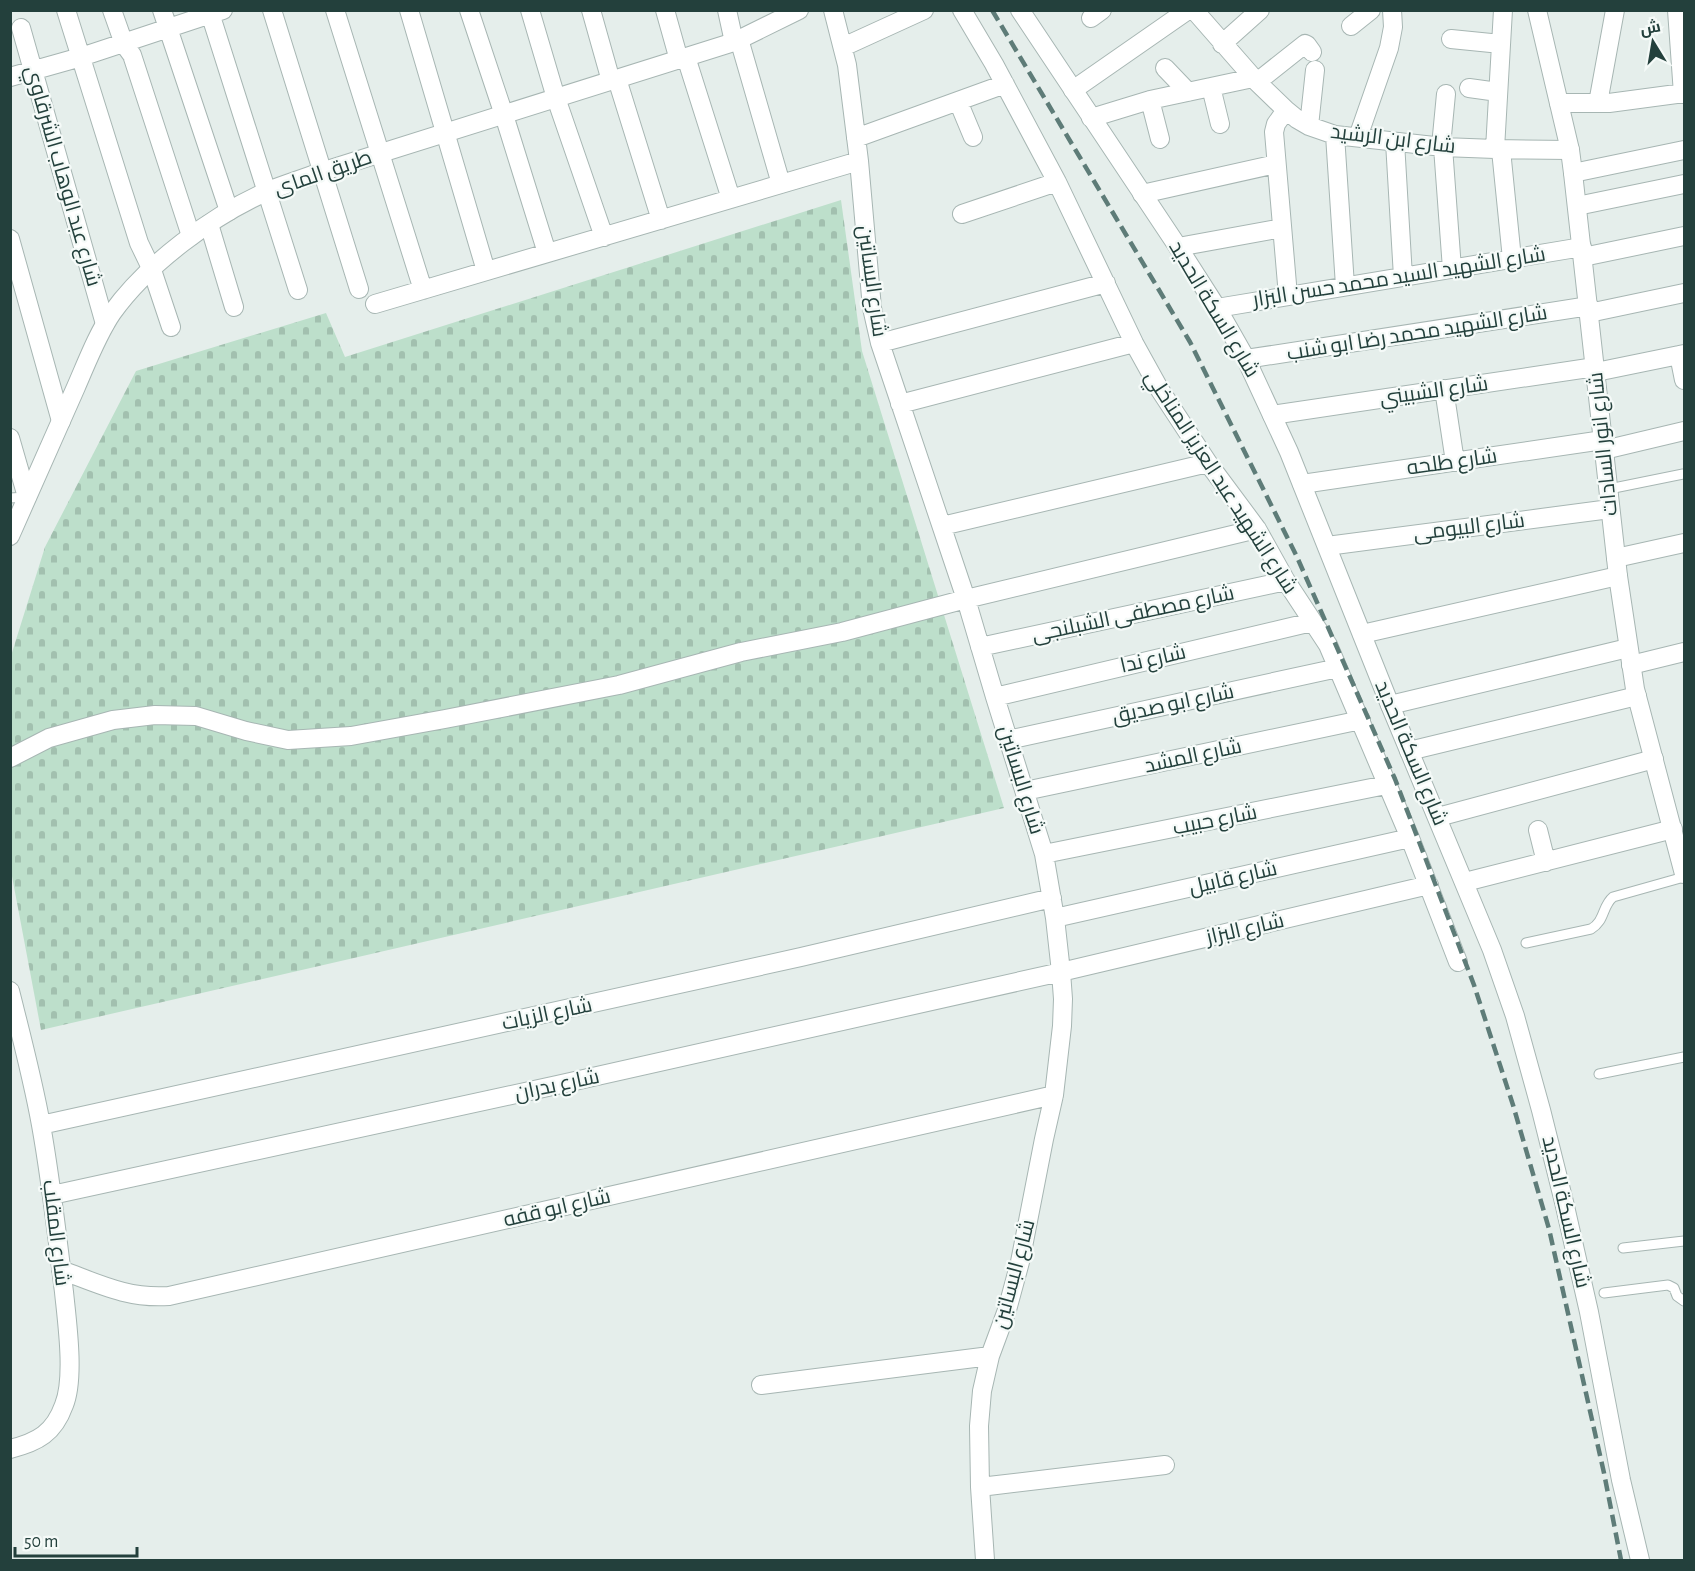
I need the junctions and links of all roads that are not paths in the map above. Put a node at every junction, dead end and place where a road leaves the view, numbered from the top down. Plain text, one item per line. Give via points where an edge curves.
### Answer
1 (66, 10) edge
2 (112, 10) edge
3 (162, 10) edge
4 (272, 10) edge
5 (335, 10) edge
6 (409, 10) edge
7 (469, 10) edge
8 (530, 10) edge
9 (591, 10) edge
10 (665, 10) edge
11 (727, 10) edge
12 (799, 10) edge
13 (833, 10) edge
14 (924, 10) edge
15 (962, 10) edge
16 (1020, 10) edge
17 (1188, 10) edge
18 (1194, 10) edge
19 (1371, 10) edge
20 (1392, 10) edge
21 (1503, 10) edge
22 (1537, 10) edge
23 (1615, 10) edge
24 (1677, 10) edge
25 (214, 12) edge
26 (1254, 14) edge
27 (1351, 26) dead end
28 (21, 28) dead end
29 (168, 30) junction
30 (1451, 39) dead end
31 (737, 40) junction
32 (124, 44) junction
33 (1222, 44) junction
34 (1501, 44) junction
35 (843, 47) junction
36 (1312, 52) dead end
37 (81, 57) junction
38 (682, 58) junction
39 (1165, 68) dead end
40 (33, 70) junction
41 (1315, 70) dead end
42 (10, 77) edge
43 (614, 80) junction
44 (1255, 80) junction
45 (1005, 84) junction
46 (1211, 87) junction
47 (1469, 88) dead end
48 (1073, 90) junction
49 (1188, 92) junction
50 (1498, 92) junction
51 (1446, 93) dead end
52 (1684, 94) edge
53 (556, 98) junction
54 (1150, 100) junction
55 (958, 101) junction
56 (1559, 103) junction
57 (1598, 103) junction
58 (1286, 110) junction
59 (504, 115) junction
60 (1091, 118) junction
61 (1220, 124) dead end
62 (1309, 126) junction
63 (445, 133) junction
64 (1335, 135) junction
65 (973, 137) dead end
66 (1358, 137) junction
67 (856, 138) junction
68 (1160, 139) dead end
69 (1395, 142) junction
70 (1442, 146) junction
71 (1498, 149) junction
72 (1570, 150) junction
73 (1684, 150) edge
74 (380, 154) junction
75 (858, 161) junction
76 (1276, 164) junction
77 (324, 171) junction
78 (1574, 173) junction
79 (1057, 182) junction
80 (781, 184) junction
81 (1684, 184) edge
82 (267, 192) junction
83 (1142, 194) junction
84 (730, 199) junction
85 (1577, 206) junction
86 (229, 211) junction
87 (962, 214) dead end
88 (661, 219) junction
89 (209, 224) junction
90 (1282, 228) junction
91 (191, 236) junction
92 (1684, 236) edge
93 (604, 237) junction
94 (10, 239) edge
95 (1178, 247) junction
96 (1582, 252) junction
97 (547, 254) junction
98 (1512, 259) junction
99 (1452, 269) junction
100 (152, 270) junction
101 (486, 271) junction
102 (1403, 277) junction
103 (1106, 283) junction
104 (1346, 286) junction
105 (359, 289) dead end
106 (298, 290) dead end
107 (423, 290) junction
108 (1684, 292) edge
109 (1288, 296) junction
110 (375, 304) dead end
111 (234, 307) dead end
112 (1217, 308) junction
113 (1589, 310) junction
114 (105, 324) junction
115 (171, 327) dead end
116 (880, 343) junction
117 (1134, 343) junction
118 (1682, 354) edge
119 (1246, 359) junction
120 (1595, 370) junction
121 (1684, 380) edge
122 (1444, 389) junction
123 (900, 404) junction
124 (1272, 415) junction
125 (61, 421) junction
126 (1684, 432) edge
127 (10, 438) edge
128 (1603, 445) junction
129 (1455, 462) junction
130 (1208, 463) junction
131 (1683, 474) dead end
132 (1302, 484) junction
133 (1609, 489) junction
134 (19, 498) edge
135 (1610, 509) junction
136 (942, 526) junction
137 (1257, 529) junction
138 (10, 536) edge
139 (1684, 543) edge
140 (1327, 546) junction
141 (1617, 567) junction
142 (1286, 581) junction
143 (966, 598) junction
144 (1312, 621) junction
145 (1362, 634) junction
146 (980, 647) junction
147 (1684, 652) edge
148 (1630, 656) junction
149 (1338, 668) junction
150 (1637, 696) junction
151 (995, 697) junction
152 (1390, 705) junction
153 (1360, 720) junction
154 (1008, 740) junction
155 (1410, 751) junction
156 (10, 758) edge
157 (1654, 759) junction
158 (1386, 785) junction
159 (1025, 791) junction
160 (1438, 817) junction
161 (1673, 829) junction
162 (1538, 830) dead end
163 (1410, 838) junction
164 (1044, 854) junction
165 (1546, 861) junction
166 (1684, 869) edge
167 (1465, 882) junction
168 (1429, 885) junction
169 (1052, 898) junction
170 (1055, 918) junction
171 (1526, 943) dead end
172 (1458, 962) dead end
173 (1061, 972) junction
174 (10, 991) edge
175 (1684, 1057) edge
176 (1599, 1074) dead end
177 (1054, 1095) junction
178 (41, 1125) junction
179 (52, 1195) junction
180 (1684, 1241) edge
181 (1623, 1248) dead end
182 (61, 1270) junction
183 (1604, 1293) dead end
184 (1684, 1301) edge
185 (990, 1356) junction
186 (761, 1385) dead end
187 (10, 1449) edge
188 (1165, 1465) dead end
189 (980, 1488) junction
190 (985, 1560) edge
191 (1640, 1560) edge

1 - 37 street
2 - 32 street
3 - 29 street
4 - 77 street
5 - 74 street
6 - 63 street
7 - 59 street
8 - 53 street
9 - 43 street
10 - 38 street
11 - 31 street
12 - 31 street, طريق الماى
13 - 35 street, شارع البساتين
14 - 35 street
15 - 45 street, شارع الشهيد عبد العزيز المناخلي
16 - 48 street, شارع السكة الحديد
17 - 48 street
18 - 33 street, شارع ابن الرشيد
19 - 27 street
20 - 66 street via 1389,48
21 - 34 street
22 - 56 street, شارع انور السادات
23 - 57 street
24 - 52 street
25 - 29 street
25 - 82 street
26 - 33 street
28 - 40 street, شارع عبد الوهاب الشرقاوي
29 - 32 street
29 - 86 street
30 - 34 street
31 - 38 street, طريق الماى
31 - 80 street
32 - 37 street
32 - 91 street via 132,55
33 - 44 street, شارع ابن الرشيد
34 - 50 street
35 - 67 street, شارع البساتين
36 - 44 street via 1305,44
37 - 40 street
37 - 100 street via 139,243
38 - 43 street, طريق الماى
38 - 84 street
39 - 49 street
40 - 42 street
40 - 114 street, شارع عبد الوهاب الشرقاوي
41 - 62 street
43 - 53 street, طريق الماى
43 - 88 street
44 - 46 street
44 - 58 street, شارع ابن الرشيد
45 - 55 street
45 - 79 street, شارع الشهيد عبد العزيز المناخلي
46 - 49 street
46 - 61 street
47 - 50 street
48 - 60 street, شارع السكة الحديد
49 - 54 street
50 - 71 street
51 - 70 street
52 - 57 street
53 - 59 street, طريق الماى
53 - 93 street
54 - 60 street
54 - 68 street
55 - 65 street
55 - 67 street
56 - 57 street
56 - 72 street, شارع انور السادات
58 - 62 street, شارع ابن الرشيد
58 - 76 street via 1274,132
59 - 63 street, طريق الماى
59 - 97 street
60 - 83 street, شارع السكة الحديد
62 - 64 street, شارع ابن الرشيد
63 - 74 street, طريق الماى
63 - 101 street
64 - 66 street, شارع ابن الرشيد
64 - 104 street
66 - 69 street, شارع ابن الرشيد
67 - 75 street, شارع البساتين
69 - 70 street, شارع ابن الرشيد
69 - 102 street
70 - 71 street, شارع ابن الرشيد
70 - 99 street
71 - 72 street, شارع ابن الرشيد
71 - 98 street
72 - 78 street, شارع انور السادات
73 - 78 street
74 - 77 street, طريق الماى
74 - 107 street
75 - 80 street
75 - 116 street, شارع البساتين via 872,308
76 - 83 street
76 - 90 street
77 - 82 street, طريق الماى
77 - 105 street
78 - 85 street, شارع انور السادات
79 - 87 street
79 - 103 street, شارع الشهيد عبد العزيز المناخلي
80 - 84 street
81 - 85 street
82 - 86 street, طريق الماى
82 - 106 street
83 - 95 street, شارع السكة الحديد
84 - 88 street
85 - 96 street, شارع انور السادات
86 - 89 street, طريق الماى
88 - 93 street
89 - 91 street, طريق الماى
89 - 111 street
90 - 95 street
90 - 109 street
91 - 100 street, طريق الماى
92 - 96 street, شارع الشهيد السيد محمد حسن البزار
93 - 97 street
94 - 125 street
95 - 112 street, شارع السكة الحديد
96 - 98 street, شارع الشهيد السيد محمد حسن البزار
96 - 113 street, شارع انور السادات
97 - 101 street
98 - 99 street, شارع الشهيد السيد محمد حسن البزار
99 - 102 street, شارع الشهيد السيد محمد حسن البزار
100 - 114 street, طريق الماى
100 - 115 street
101 - 107 street
102 - 104 street, شارع الشهيد السيد محمد حسن البزار
103 - 116 street
103 - 117 street, شارع الشهيد عبد العزيز المناخلي
104 - 109 street, شارع الشهيد السيد محمد حسن البزار
107 - 110 street
108 - 113 street, شارع الشهيد محمد رضا ابو شنب
109 - 112 street, شارع الشهيد السيد محمد حسن البزار
112 - 119 street, شارع السكة الحديد
113 - 119 street, شارع الشهيد محمد رضا ابو شنب
113 - 120 street, شارع انور السادات
114 - 125 street, طريق الماى
116 - 123 street, شارع البساتين
117 - 123 street
117 - 130 street, شارع الشهيد عبد العزيز المناخلي
118 - 120 street, شارع الشبيني
118 - 121 street
119 - 124 street, شارع السكة الحديد
120 - 122 street, شارع الشبيني
120 - 128 street, شارع انور السادات
122 - 124 street, شارع الشبيني
122 - 129 street
123 - 136 street, شارع البساتين
124 - 132 street, شارع السكة الحديد
125 - 134 street, طريق الماى
126 - 128 street, شارع طلحه
127 - 134 street
128 - 129 street, شارع طلحه
128 - 133 street, شارع انور السادات
129 - 132 street, شارع طلحه
130 - 136 street
130 - 137 street, شارع الشهيد عبد العزيز المناخلي
131 - 133 lane
132 - 140 street, شارع السكة الحديد
133 - 135 street, شارع انور السادات
134 - 138 street, طريق الماى
135 - 140 street, شارع البيومى
135 - 141 street, شارع انور السادات
136 - 143 street, شارع البساتين
137 - 142 street, شارع الشهيد عبد العزيز المناخلي
137 - 143 street
139 - 141 street
140 - 145 street, شارع السكة الحديد
141 - 145 street
141 - 148 street, شارع انور السادات
142 - 144 street, شارع الشهيد عبد العزيز المناخلي
142 - 146 street, شارع مصطفى الشبلنجى
143 - 146 street, شارع البساتين
143 - 156 street via 619,685 351,736 288,740 196,716 154,715 113,720 60,735
144 - 149 street, شارع الشهيد عبد العزيز المناخلي
144 - 151 street, شارع ندا
145 - 152 street, شارع السكة الحديد
146 - 151 street, شارع البساتين
147 - 148 street
148 - 150 street, شارع انور السادات
148 - 152 street
149 - 153 street, شارع الشهيد عبد العزيز المناخلي
149 - 154 street, شارع ابو صديق
150 - 155 street
150 - 157 street, شارع انور السادات
151 - 154 street, شارع البساتين
152 - 155 street, شارع السكة الحديد
153 - 158 street, شارع الشهيد عبد العزيز المناخلي
153 - 159 street, شارع المشد
154 - 159 street, شارع البساتين
155 - 160 street, شارع السكة الحديد
157 - 160 street
157 - 161 street, شارع انور السادات
158 - 163 street, شارع الشهيد عبد العزيز المناخلي
158 - 164 street, شارع حبيب
159 - 164 street, شارع البساتين
160 - 167 street, شارع السكة الحديد
161 - 165 street
161 - 166 street, شارع انور السادات
162 - 165 street
163 - 168 street, شارع الشهيد عبد العزيز المناخلي
163 - 170 street, شارع قابيل
164 - 169 street, شارع البساتين
165 - 167 street
166 - 171 lane via 1613,897 1598,925 1591,929
167 - 191 street, شارع السكة الحديد via 1504,983 1541,1110 1589,1312
168 - 172 street, شارع الشهيد عبد العزيز المناخلي
168 - 173 street, شارع البزاز
169 - 170 street, شارع البساتين
169 - 178 street, شارع الزيات
170 - 173 street, شارع البساتين
173 - 177 street, شارع البساتين via 1062,1026
173 - 179 street, شارع بدران
174 - 178 street, شارع المقلب
175 - 176 lane
177 - 182 street, شارع ابو قفه via 169,1296 122,1293
177 - 185 street, شارع البساتين via 1020,1262
178 - 179 street, شارع المقلب
179 - 182 street, شارع المقلب
180 - 181 lane
182 - 187 street, شارع المقلب via 67,1326 67,1397 44,1436
183 - 184 lane via 1668,1285
185 - 186 street
185 - 189 street, شارع البساتين via 980,1408
188 - 189 street
189 - 190 street, شارع البساتين

